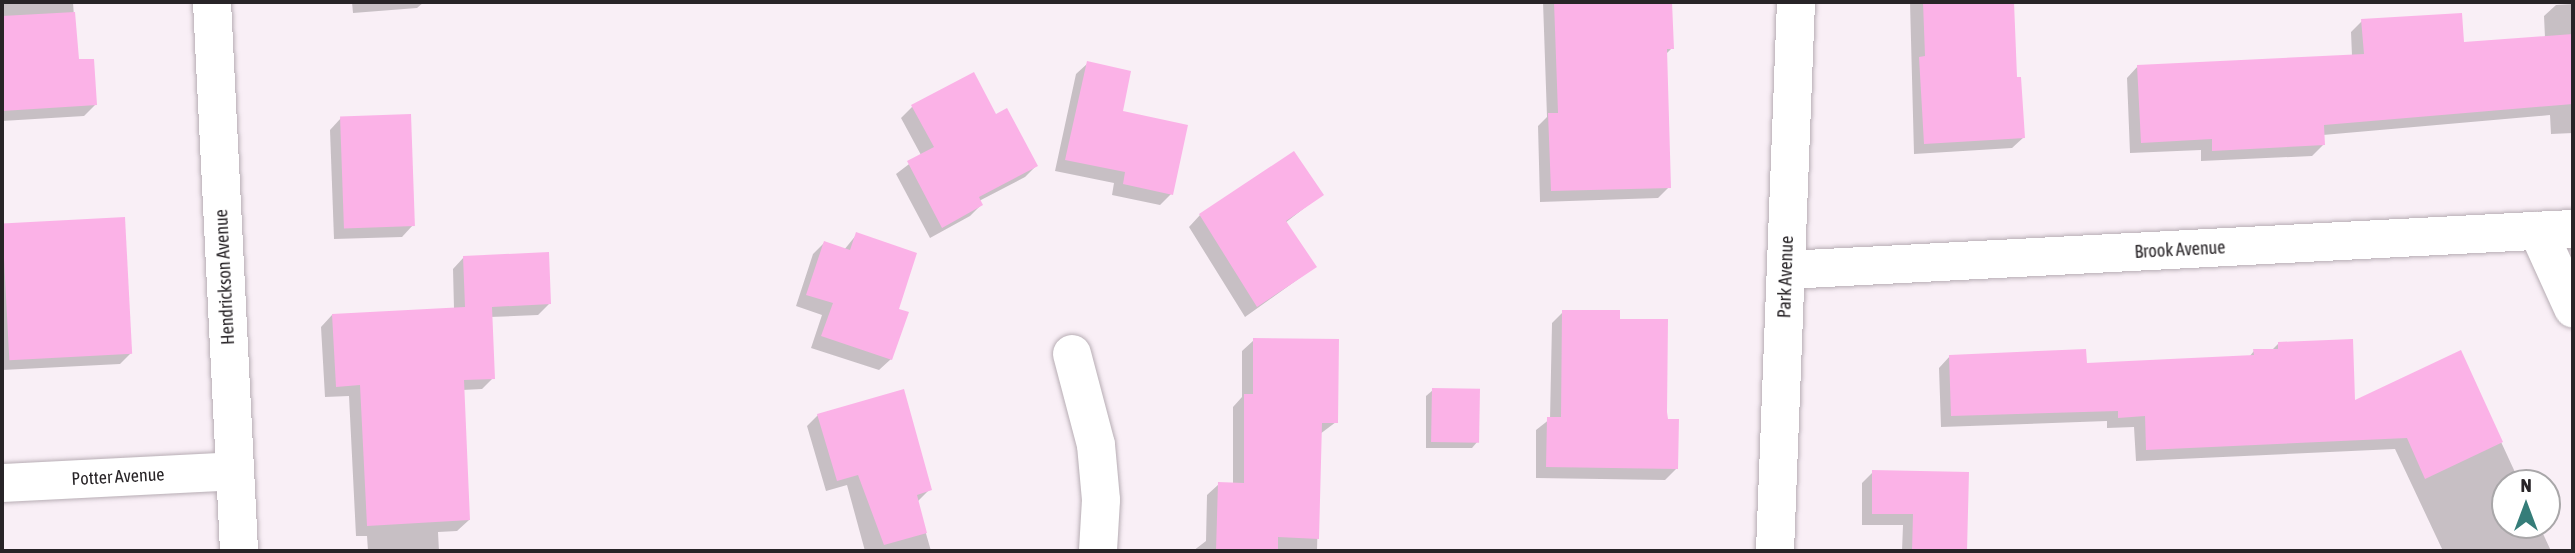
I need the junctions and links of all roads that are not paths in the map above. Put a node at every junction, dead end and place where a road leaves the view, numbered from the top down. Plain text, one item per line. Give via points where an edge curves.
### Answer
1 (212, 2) edge
2 (1796, 2) edge
3 (2556, 230) edge
4 (1787, 270) junction
5 (2573, 308) edge
6 (1072, 354) dead end
7 (235, 471) junction
8 (2, 483) edge
9 (239, 551) edge
10 (1098, 551) edge
11 (1775, 551) edge

1 - 7 street, Hendrickson Avenue
2 - 4 street, Park Avenue
3 - 4 street, Brook Avenue
3 - 5 street
4 - 11 street, Park Avenue
6 - 10 street via 1096,445 1101,499
7 - 8 street, Potter Avenue
7 - 9 street, Hendrickson Avenue

